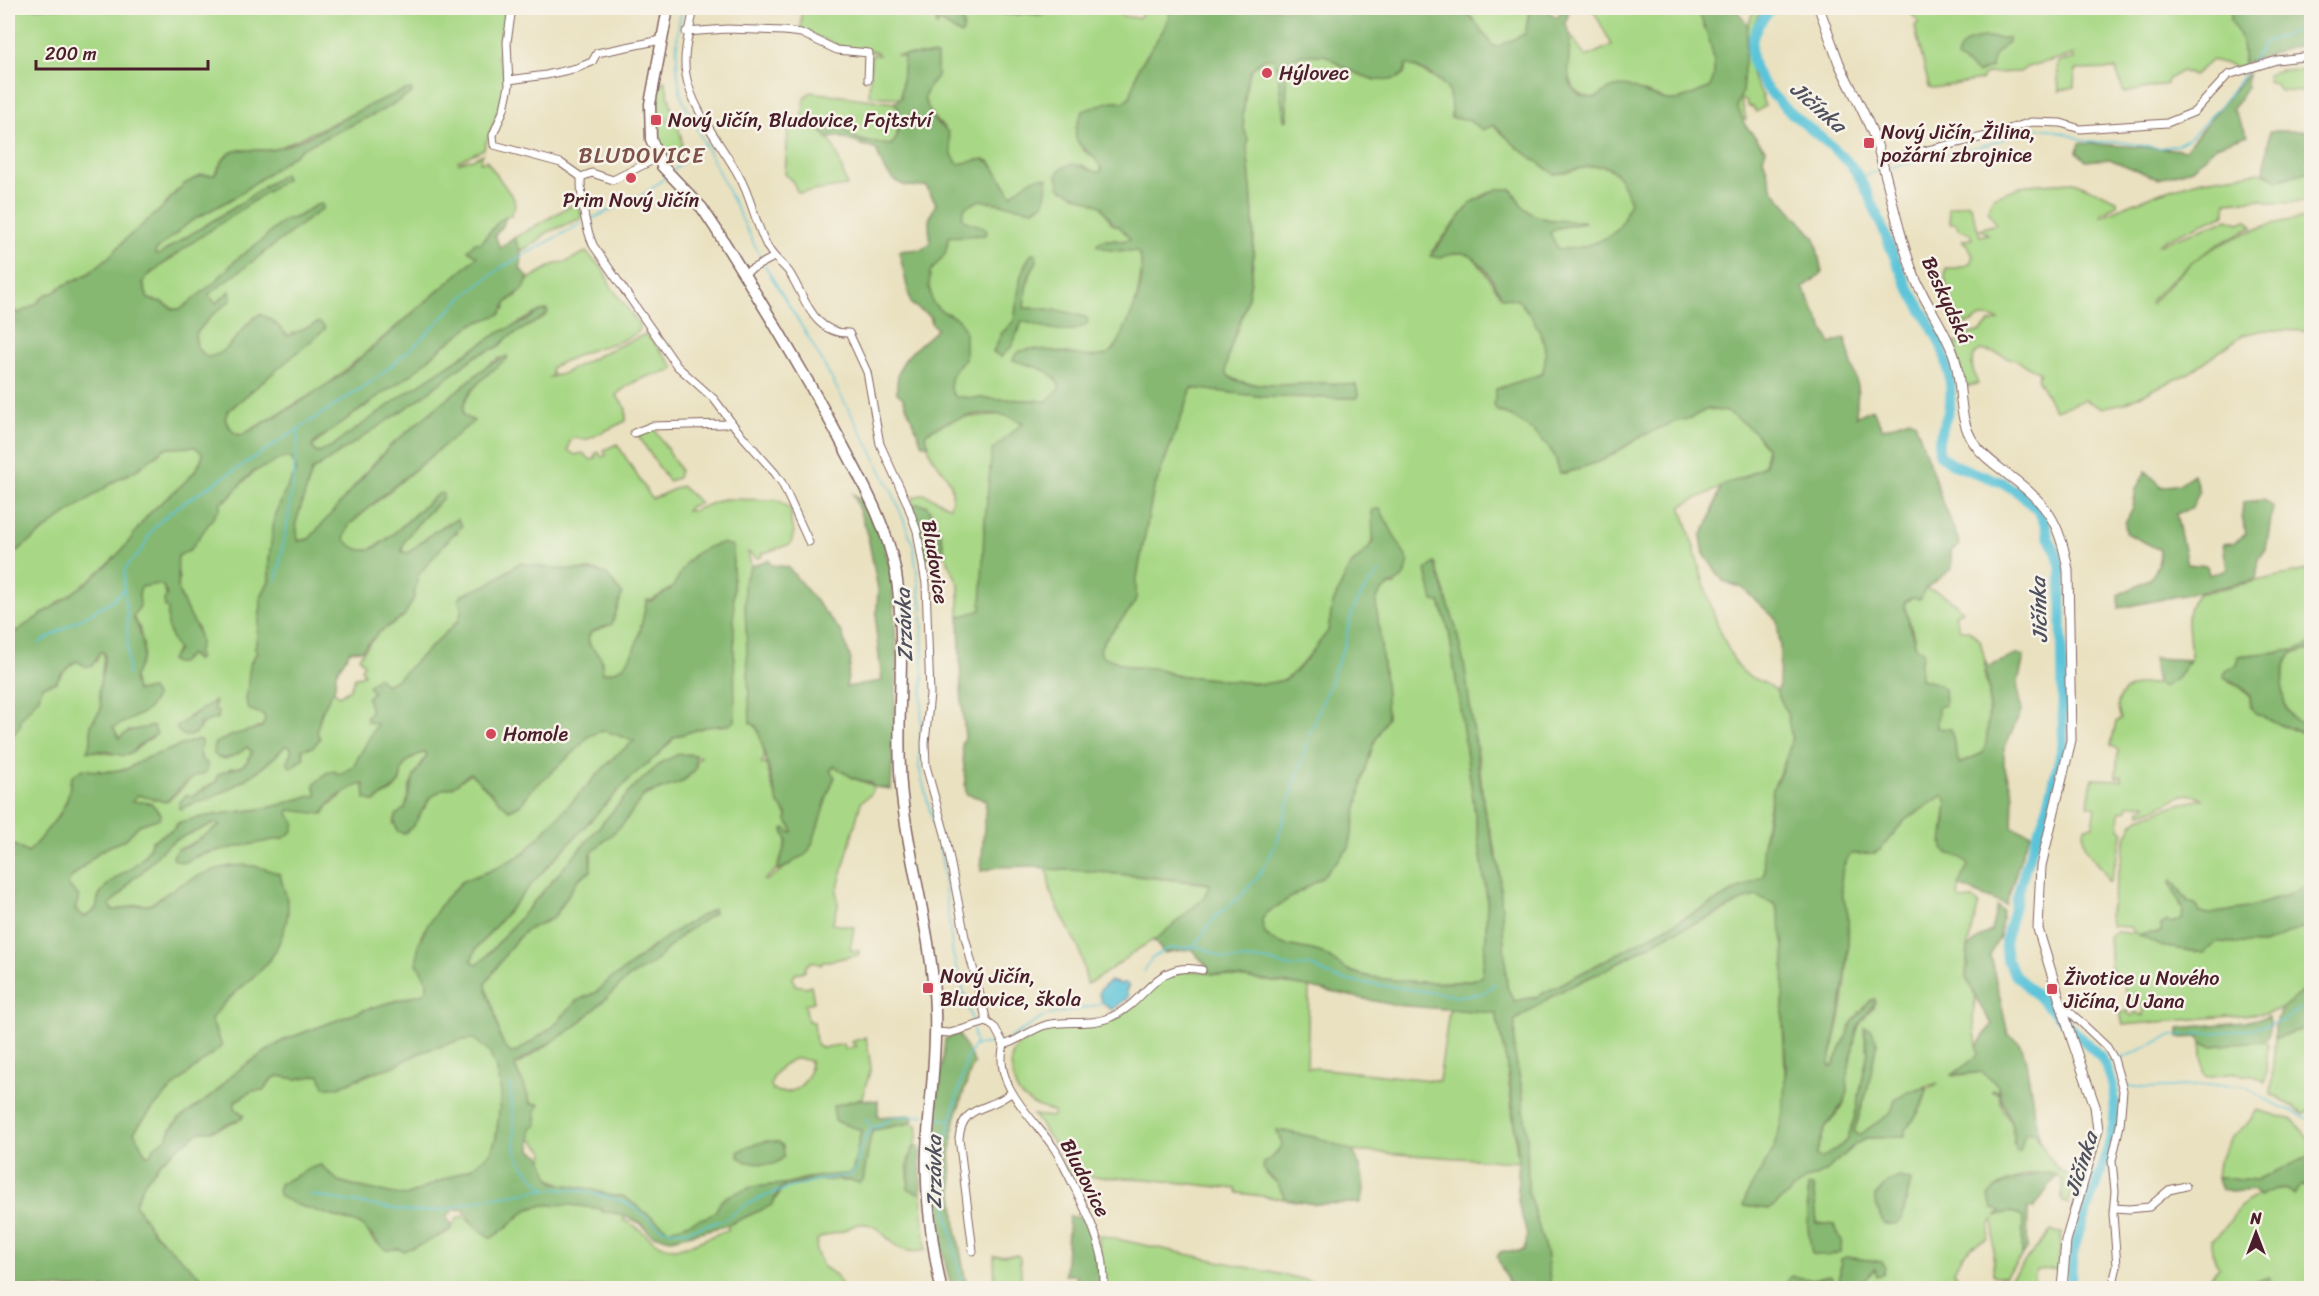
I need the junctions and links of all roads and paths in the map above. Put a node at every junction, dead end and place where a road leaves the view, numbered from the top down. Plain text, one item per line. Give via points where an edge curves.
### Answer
1 (512, 8) edge
2 (668, 8) edge
3 (694, 8) edge
4 (1819, 8) edge
5 (687, 32) junction
6 (662, 40) junction
7 (2312, 56) edge
8 (509, 80) junction
9 (868, 80) dead end
10 (657, 158) junction
11 (1882, 160) junction
12 (581, 177) junction
13 (772, 258) junction
14 (744, 273) junction
15 (731, 422) junction
16 (634, 433) dead end
17 (809, 542) dead end
18 (1202, 970) dead end
19 (2064, 1012) junction
20 (985, 1023) junction
21 (935, 1032) junction
22 (1004, 1045) junction
23 (1012, 1092) junction
24 (2186, 1186) dead end
25 (2114, 1208) junction
26 (973, 1251) dead end
27 (2113, 1285) edge
28 (941, 1288) edge
29 (1104, 1288) edge
30 (2062, 1288) edge
31 (2121, 1288) edge

1 - 8 street via 507,42
2 - 6 main road
3 - 5 street, Bludovice
4 - 11 street, Beskydská
5 - 9 street via 727,28 801,33 837,50 869,53
5 - 13 street, Bludovice via 686,76 694,99 740,178
6 - 8 street via 597,53 591,63 568,71
6 - 10 main road via 649,124
7 - 11 street via 2277,60 2228,75 2194,112 2167,123 2080,129 2061,123 2031,122
8 - 12 street via 494,145 561,164
10 - 12 street via 613,180 592,173
10 - 14 main road via 705,213
11 - 19 street, Beskydská via 1912,271 1955,359 1960,406 1974,444 2047,509 2059,529 2068,570 2072,740 2041,866 2037,913 2038,934
12 - 15 street via 586,228 593,245 677,366 714,399
13 - 14 street
13 - 20 street, Bludovice via 782,262 818,322 830,330 849,333 867,372 880,444 917,531 927,603 930,694 926,766 945,834
14 - 21 main road via 851,460 891,553 901,630 902,789 930,959
15 - 16 street via 652,426
15 - 17 street via 782,483
18 - 22 street via 1175,969 1160,976 1110,1018 1045,1025
19 - 25 street via 2069,1011 2107,1047 2121,1082 2120,1125 2112,1161
19 - 30 street, Beskydská via 2095,1106 2098,1130 2066,1241
20 - 21 street via 950,1033
20 - 22 street, Bludovice via 995,1028
21 - 28 main road via 926,1180
22 - 23 street, Bludovice via 1001,1060
23 - 26 street via 1001,1102 966,1116 960,1128
23 - 29 street, Bludovice via 1055,1150 1069,1176 1102,1256
24 - 25 street via 2169,1190 2149,1207
25 - 27 street via 2117,1266
27 - 31 street

